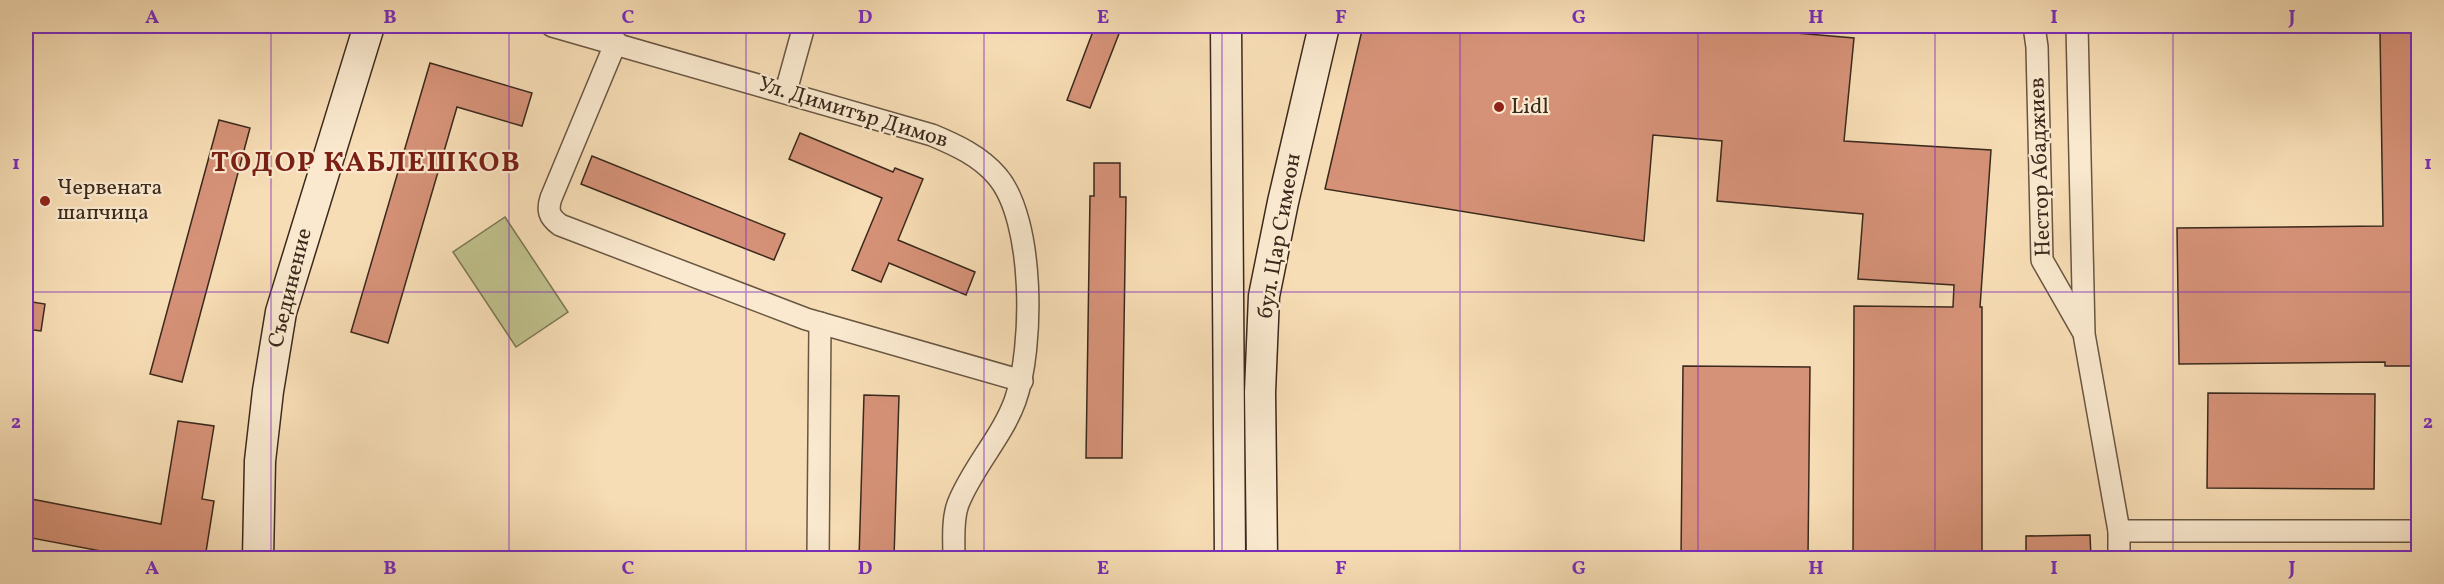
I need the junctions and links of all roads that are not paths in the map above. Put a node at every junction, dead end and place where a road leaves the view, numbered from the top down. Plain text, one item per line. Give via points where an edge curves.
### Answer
1 (369, 26) edge
2 (552, 26) edge
3 (804, 26) edge
4 (1226, 26) edge
5 (1324, 26) edge
6 (2034, 26) edge
7 (2077, 26) edge
8 (616, 42) junction
9 (786, 91) junction
10 (820, 323) junction
11 (2084, 334) junction
12 (1022, 381) junction
13 (2119, 531) junction
14 (2418, 531) edge
15 (258, 558) edge
16 (818, 558) edge
17 (954, 558) edge
18 (1230, 558) edge
19 (1262, 558) edge
20 (2119, 558) edge

1 - 15 main road, Съединение via 281,312 260,461
2 - 8 street, Ул. Димитър Димов
3 - 9 street
4 - 18 main road, бул. Цар Симеон
5 - 19 main road, бул. Цар Симеон via 1264,296 1260,392
6 - 11 street, Нестор Абаджиев via 2042,260
7 - 11 street, Нестор Абаджиев
8 - 9 street, Ул. Димитър Димов
8 - 10 street via 551,198 549,213 553,220
9 - 12 street, Ул. Димитър Димов via 932,135 978,158 997,176 1017,216 1028,275
10 - 12 street
10 - 16 street
11 - 13 street, Нестор Абаджиев
12 - 17 street, Ул. Димитър Димов via 1014,404 957,506
13 - 14 street
13 - 20 street, Нестор Абаджиев

